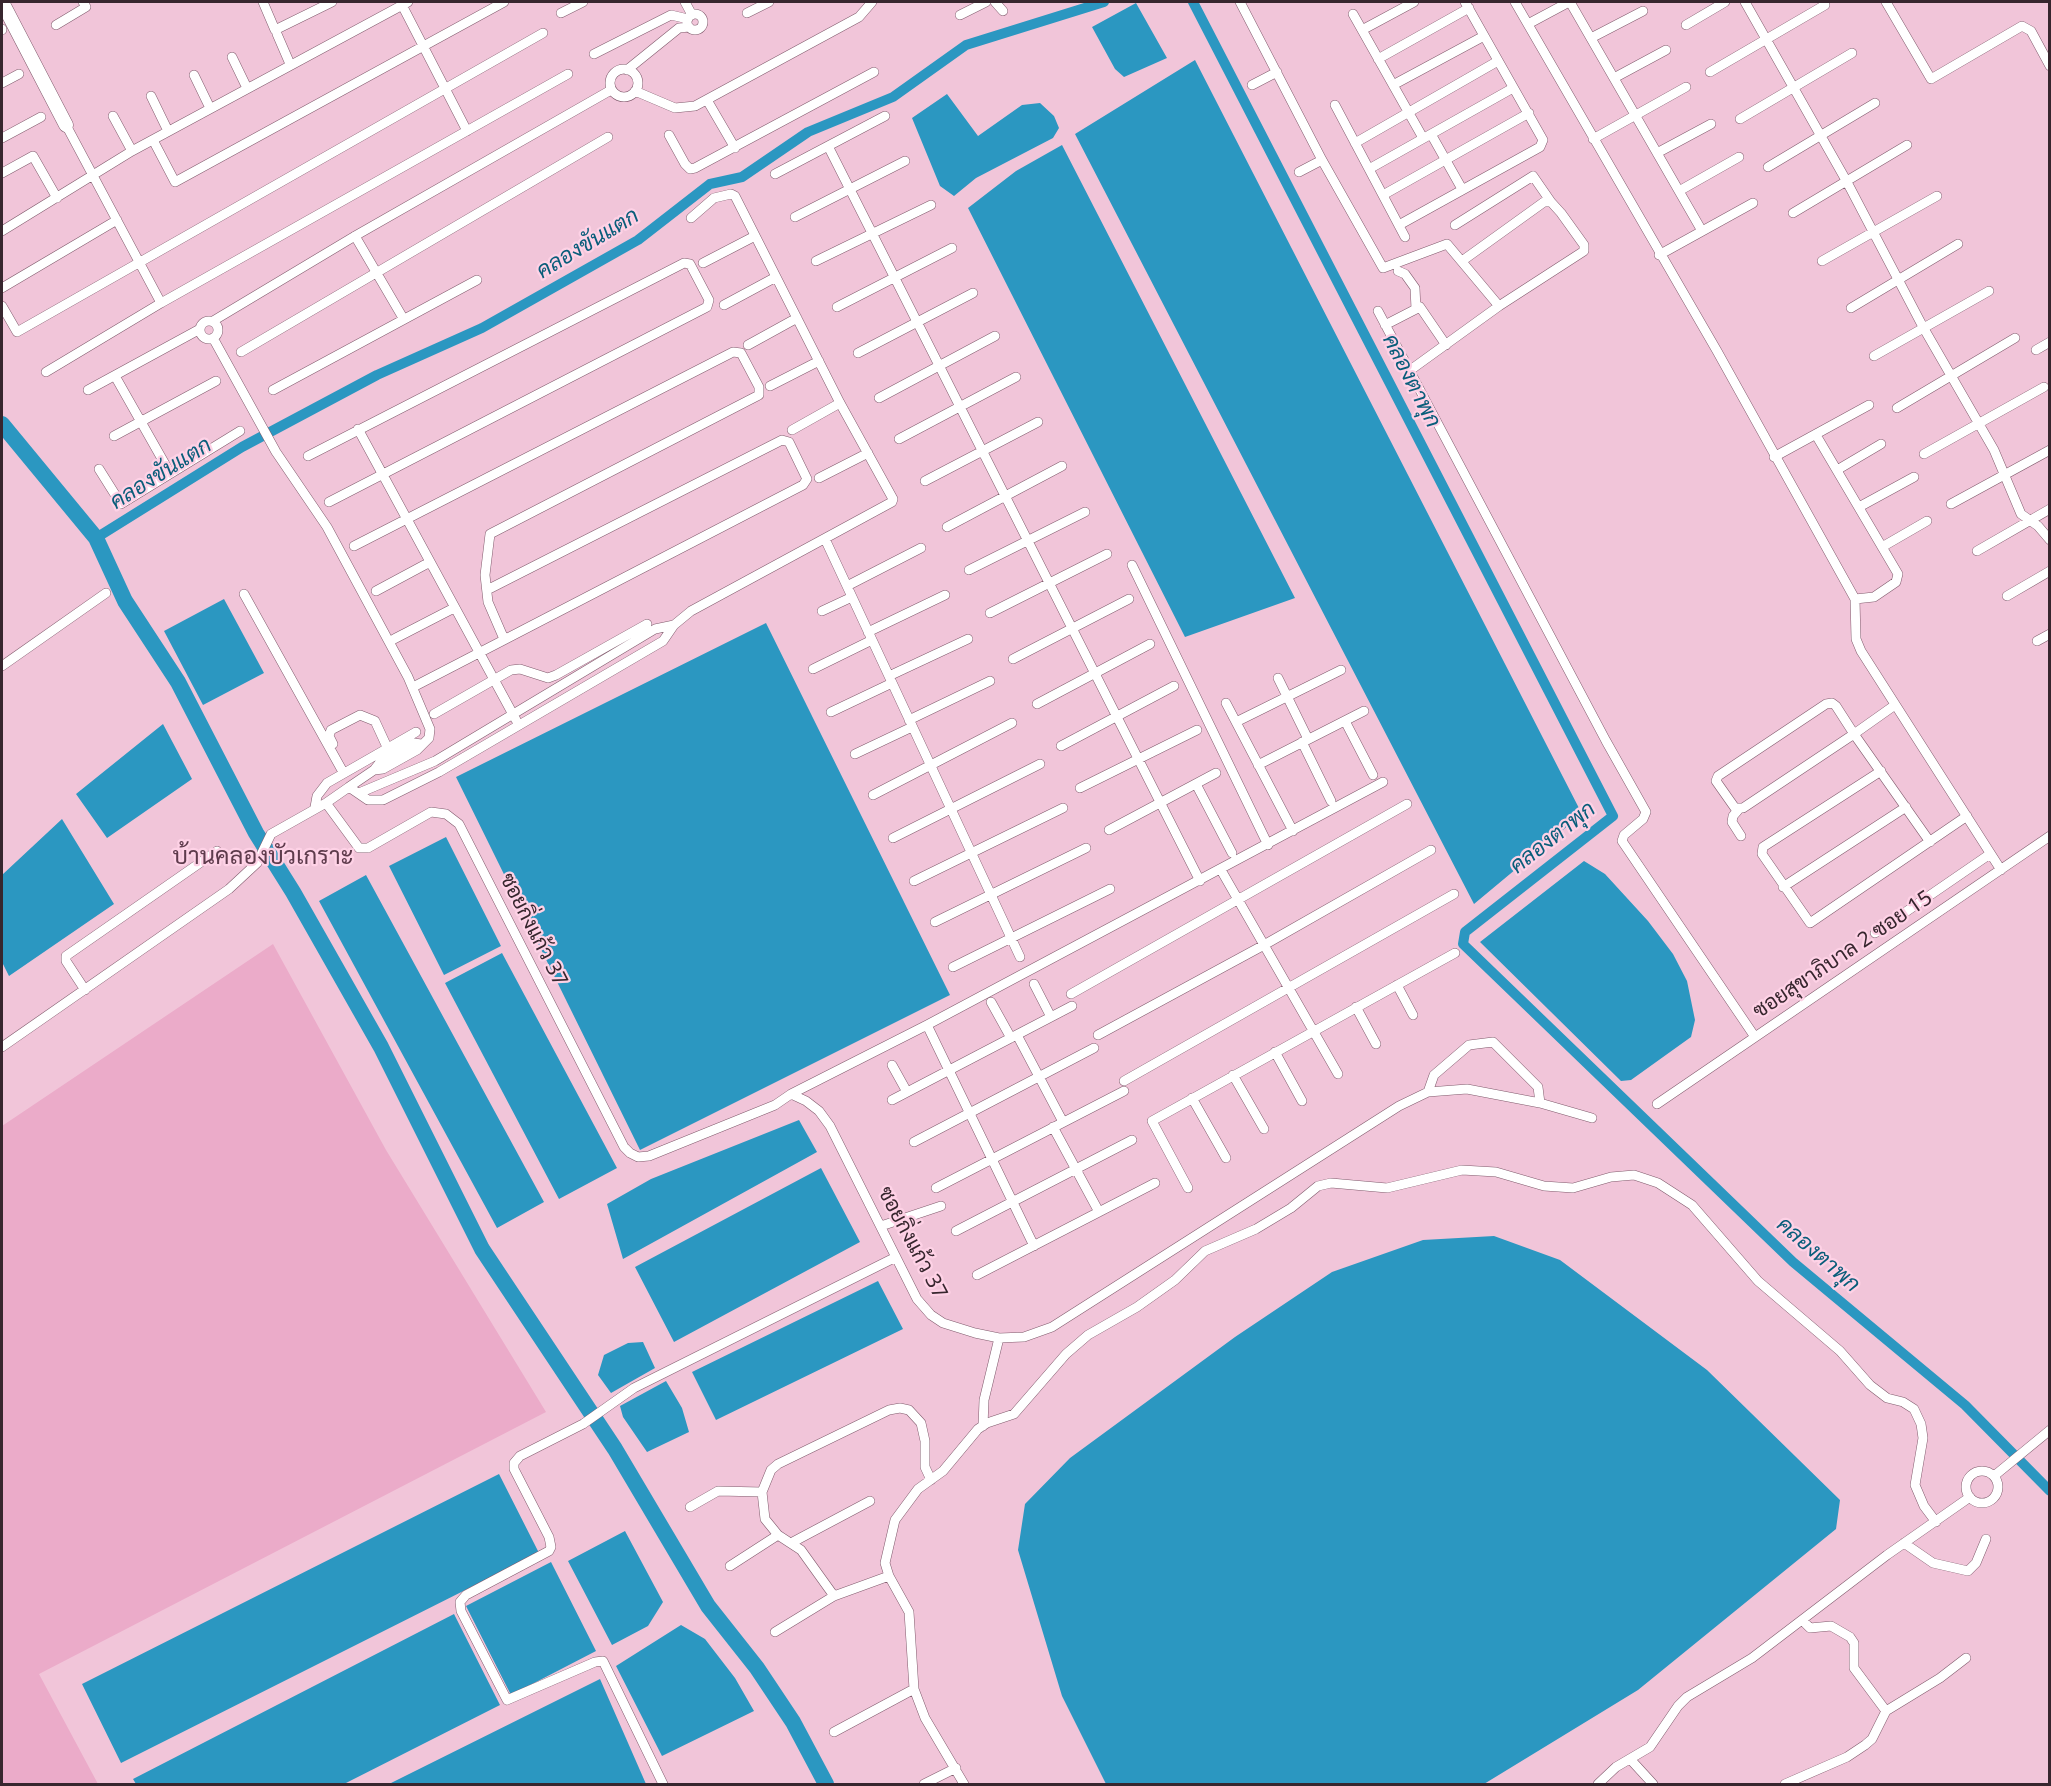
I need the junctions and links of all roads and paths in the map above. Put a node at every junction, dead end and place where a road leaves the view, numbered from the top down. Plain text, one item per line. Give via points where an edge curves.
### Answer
1 (2, 2) edge
2 (83, 2) edge
3 (263, 2) edge
4 (332, 2) edge
5 (504, 2) edge
6 (583, 2) edge
7 (685, 2) edge
8 (769, 2) edge
9 (872, 2) edge
10 (986, 2) edge
11 (995, 2) edge
12 (1240, 2) edge
13 (1414, 2) edge
14 (1515, 2) edge
15 (1570, 2) edge
16 (1725, 2) edge
17 (1745, 2) edge
18 (1886, 2) edge
19 (405, 3) edge
20 (1467, 5) edge
21 (1825, 5) dead end
22 (1003, 11) dead end
23 (1643, 11) dead end
24 (561, 13) dead end
25 (747, 13) dead end
26 (1353, 14) dead end
27 (960, 15) dead end
28 (689, 20) junction
29 (1528, 24) junction
30 (1686, 25) dead end
31 (56, 26) dead end
32 (1362, 30) junction
33 (543, 33) dead end
34 (277, 34) dead end
35 (1484, 36) junction
36 (1591, 38) junction
37 (1766, 40) junction
38 (423, 45) junction
39 (1666, 50) dead end
40 (1852, 53) dead end
41 (594, 54) dead end
42 (232, 57) dead end
43 (1378, 58) junction
44 (1498, 61) junction
45 (290, 64) junction
46 (2049, 66) edge
47 (627, 70) junction
48 (874, 72) dead end
49 (1277, 72) junction
50 (1710, 72) dead end
51 (19, 74) dead end
52 (568, 74) dead end
53 (194, 75) dead end
54 (1614, 78) junction
55 (2, 82) edge
56 (1252, 85) dead end
57 (1393, 85) junction
58 (1686, 87) dead end
59 (247, 88) junction
60 (445, 88) junction
61 (1513, 88) junction
62 (1793, 88) junction
63 (611, 90) junction
64 (635, 91) junction
65 (150, 96) dead end
66 (707, 100) junction
67 (1875, 103) dead end
68 (1335, 105) dead end
69 (210, 108) junction
70 (1409, 112) junction
71 (1528, 113) junction
72 (1635, 115) junction
73 (113, 116) dead end
74 (885, 116) dead end
75 (41, 117) dead end
76 (1740, 119) dead end
77 (1711, 124) dead end
78 (66, 125) joint
79 (168, 131) junction
80 (467, 131) junction
81 (669, 135) dead end
82 (1427, 136) junction
83 (1820, 136) junction
84 (608, 137) dead end
85 (2, 138) edge
86 (1593, 139) junction
87 (153, 140) junction
88 (1355, 143) junction
89 (1907, 145) dead end
90 (828, 146) junction
91 (735, 148) junction
92 (132, 151) junction
93 (1657, 153) junction
94 (1739, 157) dead end
95 (1322, 160) junction
96 (1445, 160) junction
97 (905, 161) dead end
98 (1768, 167) dead end
99 (1369, 169) junction
100 (1299, 172) dead end
101 (2, 173) edge
102 (775, 174) dead end
103 (93, 175) junction
104 (1846, 182) junction
105 (850, 189) junction
106 (1462, 189) junction
107 (1679, 191) junction
108 (1383, 195) junction
109 (1937, 196) dead end
110 (57, 198) junction
111 (1551, 202) junction
112 (1753, 203) dead end
113 (931, 205) dead end
114 (1793, 213) dead end
115 (795, 217) dead end
116 (691, 218) dead end
117 (117, 220) junction
118 (1399, 225) junction
119 (1455, 225) dead end
120 (2, 231) edge
121 (1702, 231) junction
122 (1873, 231) junction
123 (872, 234) junction
124 (355, 236) junction
125 (755, 236) junction
126 (1406, 237) dead end
127 (1958, 244) dead end
128 (952, 248) dead end
129 (1659, 255) junction
130 (816, 261) dead end
131 (1462, 261) junction
132 (1822, 261) dead end
133 (140, 263) junction
134 (703, 263) dead end
135 (1398, 271) dead end
136 (375, 273) junction
137 (776, 277) junction
138 (895, 278) junction
139 (1899, 279) junction
140 (477, 280) dead end
141 (2, 288) edge
142 (1989, 291) dead end
143 (973, 293) dead end
144 (161, 303) junction
145 (724, 304) dead end
146 (2, 306) edge
147 (1499, 306) junction
148 (837, 307) dead end
149 (1851, 308) dead end
150 (1416, 309) junction
151 (1378, 311) dead end
152 (403, 318) junction
153 (797, 318) junction
154 (213, 321) junction
155 (917, 322) junction
156 (1385, 325) junction
157 (1923, 327) junction
158 (200, 329) junction
159 (995, 336) dead end
160 (213, 338) junction
161 (2015, 338) dead end
162 (2049, 342) edge
163 (748, 345) dead end
164 (1446, 345) junction
165 (2036, 350) dead end
166 (241, 352) dead end
167 (858, 353) dead end
168 (1874, 357) dead end
169 (819, 361) junction
170 (939, 366) junction
171 (1409, 371) junction
172 (46, 372) dead end
173 (115, 376) junction
174 (1952, 376) junction
175 (1017, 377) dead end
176 (216, 381) dead end
177 (770, 386) dead end
178 (2044, 387) dead end
179 (88, 390) dead end
180 (273, 390) dead end
181 (879, 398) dead end
182 (840, 403) junction
183 (1869, 405) dead end
184 (960, 407) junction
185 (1897, 408) dead end
186 (141, 422) junction
187 (1038, 422) dead end
188 (1979, 422) junction
189 (358, 429) junction
190 (240, 430) dead end
191 (792, 430) dead end
192 (1816, 435) junction
193 (114, 436) dead end
194 (899, 439) dead end
195 (1881, 444) dead end
196 (2049, 450) edge
197 (982, 451) junction
198 (868, 453) junction
199 (1924, 454) dead end
200 (308, 456) dead end
201 (1774, 457) junction
202 (1062, 466) dead end
203 (99, 469) dead end
204 (1837, 470) junction
205 (170, 473) junction
206 (383, 474) junction
207 (2005, 474) junction
208 (1914, 477) dead end
209 (819, 478) dead end
210 (925, 481) dead end
211 (1005, 496) junction
212 (329, 502) dead end
213 (1951, 504) dead end
214 (1859, 507) junction
215 (2049, 509) edge
216 (1085, 512) dead end
217 (407, 519) junction
218 (1927, 521) dead end
219 (2030, 521) junction
220 (947, 527) dead end
221 (825, 539) junction
222 (2049, 540) edge
223 (1028, 541) junction
224 (354, 546) dead end
225 (1882, 547) junction
226 (921, 548) dead end
227 (1977, 550) dead end
228 (1107, 554) dead end
229 (430, 562) junction
230 (1132, 565) dead end
231 (969, 570) dead end
232 (2049, 571) edge
233 (1049, 583) junction
234 (847, 586) junction
235 (487, 590) junction
236 (376, 591) dead end
237 (106, 593) dead end
238 (244, 594) dead end
239 (945, 595) dead end
240 (2007, 596) dead end
241 (852, 597) junction
242 (1129, 599) dead end
243 (1856, 599) junction
244 (454, 608) junction
245 (822, 611) dead end
246 (990, 614) dead end
247 (647, 624) dead end
248 (674, 625) junction
249 (1072, 628) junction
250 (2049, 634) edge
251 (870, 636) junction
252 (394, 639) dead end
253 (504, 639) junction
254 (968, 639) dead end
255 (2037, 641) dead end
256 (1150, 644) dead end
257 (478, 654) junction
258 (1013, 659) dead end
259 (2, 666) edge
260 (587, 669) junction
261 (813, 669) dead end
262 (1341, 670) dead end
263 (1095, 673) junction
264 (1278, 678) dead end
265 (494, 680) junction
266 (891, 680) junction
267 (990, 681) dead end
268 (594, 682) junction
269 (417, 685) dead end
270 (1174, 686) dead end
271 (1287, 696) junction
272 (1037, 704) dead end
273 (1226, 704) dead end
274 (1895, 705) junction
275 (1364, 711) dead end
276 (831, 712) dead end
277 (434, 714) dead end
278 (513, 714) junction
279 (1117, 717) junction
280 (1345, 721) junction
281 (1236, 722) junction
282 (911, 723) junction
283 (1012, 723) dead end
284 (519, 725) junction
285 (1197, 730) dead end
286 (416, 732) dead end
287 (1854, 734) junction
288 (1305, 741) junction
289 (421, 744) junction
290 (1061, 746) dead end
291 (387, 747) junction
292 (855, 754) dead end
293 (380, 757) junction
294 (1138, 759) junction
295 (435, 761) junction
296 (1040, 764) dead end
297 (930, 765) junction
298 (1258, 765) junction
299 (418, 769) junction
300 (374, 770) junction
301 (345, 771) junction
302 (1881, 771) junction
303 (439, 772) junction
304 (1216, 773) dead end
305 (1373, 776) dead end
306 (423, 780) junction
307 (1383, 782) dead end
308 (1196, 784) junction
309 (349, 787) junction
310 (1080, 788) dead end
311 (359, 793) junction
312 (873, 795) dead end
313 (1330, 801) dead end
314 (326, 803) junction
315 (1160, 803) junction
316 (1407, 804) dead end
317 (315, 807) junction
318 (1906, 807) junction
319 (1063, 808) dead end
320 (1739, 809) junction
321 (951, 810) junction
322 (1967, 816) junction
323 (1109, 830) dead end
324 (1293, 831) junction
325 (1741, 836) dead end
326 (2049, 836) edge
327 (893, 838) dead end
328 (1930, 842) junction
329 (1268, 845) junction
330 (1086, 848) dead end
331 (1431, 850) dead end
332 (217, 851) dead end
333 (971, 852) junction
334 (1232, 853) dead end
335 (1990, 854) junction
336 (1221, 870) junction
337 (2001, 870) junction
338 (914, 881) dead end
339 (1200, 881) junction
340 (1784, 887) junction
341 (1110, 889) dead end
342 (1454, 894) dead end
343 (991, 895) junction
344 (1238, 900) junction
345 (935, 922) dead end
346 (1875, 933) dead end
347 (1011, 939) junction
348 (1264, 945) junction
349 (1455, 952) dead end
350 (1020, 957) dead end
351 (953, 967) dead end
352 (1034, 984) dead end
353 (1397, 985) junction
354 (1288, 989) junction
355 (86, 990) junction
356 (1071, 994) dead end
357 (991, 1002) dead end
358 (1072, 1006) dead end
359 (1356, 1007) junction
360 (1413, 1015) dead end
361 (1051, 1017) junction
362 (927, 1025) junction
363 (1313, 1031) junction
364 (1098, 1035) dead end
365 (1014, 1036) junction
366 (1755, 1037) junction
367 (1376, 1044) dead end
368 (2, 1047) edge
369 (1094, 1048) dead end
370 (1275, 1052) junction
371 (892, 1065) dead end
372 (949, 1070) junction
373 (1338, 1074) dead end
374 (1233, 1075) junction
375 (1039, 1077) junction
376 (908, 1092) junction
377 (1428, 1092) junction
378 (791, 1094) junction
379 (1192, 1098) junction
380 (892, 1100) dead end
381 (1302, 1101) dead end
382 (1540, 1102) junction
383 (1657, 1104) dead end
384 (971, 1113) junction
385 (1592, 1118) dead end
386 (1063, 1122) junction
387 (1053, 1127) junction
388 (1264, 1129) dead end
389 (1132, 1140) dead end
390 (914, 1142) dead end
391 (1226, 1158) dead end
392 (993, 1159) junction
393 (1076, 1169) junction
394 (1155, 1183) dead end
395 (936, 1188) dead end
396 (1188, 1188) dead end
397 (1011, 1203) junction
398 (941, 1206) dead end
399 (1099, 1212) junction
400 (881, 1226) junction
401 (956, 1231) dead end
402 (1034, 1246) junction
403 (896, 1257) junction
404 (977, 1275) dead end
405 (999, 1338) junction
406 (982, 1426) junction
407 (2049, 1430) edge
408 (1994, 1476) junction
409 (931, 1480) junction
410 (762, 1492) junction
411 (1970, 1497) junction
412 (870, 1501) dead end
413 (690, 1507) dead end
414 (1936, 1522) junction
415 (778, 1535) junction
416 (1986, 1539) dead end
417 (791, 1544) junction
418 (1904, 1544) junction
419 (730, 1566) dead end
420 (889, 1576) junction
421 (834, 1596) junction
422 (1803, 1621) junction
423 (775, 1632) dead end
424 (1966, 1658) dead end
425 (914, 1689) junction
426 (1886, 1711) junction
427 (834, 1732) dead end
428 (1631, 1760) junction
429 (956, 1768) junction
430 (663, 1785) edge
431 (924, 1785) edge
432 (964, 1785) edge
433 (1598, 1785) edge
434 (1653, 1785) edge
435 (1785, 1785) edge

1 - 78 street
2 - 31 street via 86,7
3 - 4 street via 275,30
5 - 38 street
6 - 24 street
7 - 28 street
8 - 25 street
9 - 66 street via 859,17
10 - 27 street
11 - 22 street
12 - 49 street
13 - 32 street
14 - 29 street
15 - 29 street
15 - 36 street
16 - 30 street
17 - 37 street
18 - 46 street via 1931,79 2022,26 2031,31
19 - 38 street
19 - 45 street
20 - 35 street
20 - 43 street
21 - 37 street
23 - 36 street
26 - 32 street
28 - 41 street via 671,15
28 - 47 street
29 - 86 street
32 - 43 street
33 - 60 street
34 - 45 street
35 - 44 street
35 - 57 street
36 - 54 street
37 - 50 street
37 - 62 street
38 - 60 street
38 - 87 street via 176,182
39 - 54 street
40 - 62 street
42 - 59 street
43 - 57 street
44 - 61 street
44 - 70 street
45 - 59 street
47 - 63 street via 612,76
47 - 64 street via 637,78
48 - 91 street
49 - 56 street
49 - 95 street
51 - 55 street
52 - 80 street
53 - 69 street
54 - 72 street
57 - 70 street
58 - 72 street
59 - 69 street
60 - 80 street
60 - 133 street
61 - 71 street
61 - 82 street
62 - 76 street
62 - 83 street
63 - 64 street via 623,97
63 - 124 street
64 - 66 street via 675,108 688,108
65 - 79 street
66 - 91 street
67 - 83 street
68 - 88 street
69 - 79 street
70 - 82 street
70 - 88 street
71 - 96 street
71 - 106 street via 1541,134 1540,147
72 - 86 street
72 - 93 street
73 - 92 street
74 - 90 street
75 - 85 street
77 - 93 street
78 - 103 street
79 - 87 street
80 - 144 street
81 - 91 street via 690,169
82 - 96 street
82 - 99 street
83 - 98 street
83 - 104 street
84 - 136 street
86 - 129 street
87 - 92 street
88 - 99 street
89 - 104 street
90 - 102 street
90 - 105 street
92 - 103 street
93 - 107 street
94 - 107 street
95 - 100 street
95 - 131 street via 1383,268 1448,244
96 - 106 street
96 - 108 street
97 - 105 street
99 - 108 street
101 - 110 street via 33,156
103 - 110 street
103 - 117 street
104 - 114 street
104 - 122 street
105 - 115 street
105 - 123 street
106 - 118 street
107 - 121 street
108 - 118 street
109 - 122 street
110 - 120 street
111 - 119 street via 1533,176
111 - 131 street via 1544,202
111 - 147 street via 1584,245 1584,251
112 - 121 street
113 - 123 street
116 - 125 street via 714,198 734,194
117 - 133 street
117 - 141 street
118 - 126 street
121 - 129 street
122 - 132 street
122 - 139 street
123 - 130 street
123 - 138 street
124 - 136 street
124 - 154 street
125 - 134 street
125 - 137 street
127 - 139 street
128 - 138 street
129 - 201 street
131 - 147 street
133 - 144 street
133 - 146 street via 17,332
135 - 150 street via 1415,288
136 - 152 street
136 - 166 street
137 - 145 street
137 - 153 street
138 - 148 street
138 - 155 street
139 - 149 street
139 - 157 street
140 - 152 street
142 - 157 street
143 - 155 street
144 - 172 street
147 - 164 street
150 - 156 street
150 - 164 street via 1420,307
151 - 156 street
152 - 180 street
153 - 163 street
153 - 169 street
154 - 158 street via 205,321
154 - 160 street via 218,331
155 - 167 street
155 - 170 street
156 - 171 street
157 - 168 street
157 - 174 street
158 - 160 street via 204,337
158 - 173 street
159 - 170 street
160 - 289 street via 276,452 327,527 408,677 430,729 429,738
161 - 174 street
162 - 165 street
164 - 171 street
169 - 177 street
169 - 182 street
170 - 181 street
170 - 184 street
171 - 366 street via 1646,812 1622,842
173 - 179 street
173 - 186 street
174 - 185 street
174 - 188 street
175 - 184 street
176 - 186 street
178 - 188 street
182 - 191 street
182 - 198 street
183 - 192 street
184 - 194 street
184 - 197 street
186 - 193 street
186 - 205 street
187 - 197 street
188 - 199 street
188 - 207 street
189 - 200 street
189 - 206 street
189 - 206 street via 684,263 690,264 709,300 707,308
190 - 205 street
192 - 201 street
192 - 204 street
195 - 204 street
196 - 207 street
197 - 210 street
197 - 211 street
198 - 209 street
198 - 221 street via 894,499
201 - 243 street
202 - 211 street
203 - 205 street via 121,504
204 - 214 street
206 - 212 street
206 - 217 street
207 - 213 street
207 - 219 street via 2021,514
208 - 214 street
211 - 220 street
211 - 223 street
214 - 225 street
215 - 219 street
216 - 223 street
217 - 224 street
217 - 229 street
217 - 235 street via 733,352 741,353 759,387 759,395 495,529 487,539
218 - 225 street
219 - 222 street
219 - 227 street
221 - 234 street
221 - 248 street via 692,611
223 - 231 street
223 - 233 street
225 - 243 street via 1898,578 1874,597
226 - 234 street
228 - 233 street
229 - 236 street
229 - 244 street
230 - 329 street
232 - 240 street
233 - 246 street
233 - 249 street
234 - 241 street
235 - 253 street
235 - 253 street via 782,440 789,442 807,479 803,485
237 - 259 street
238 - 301 street
239 - 251 street
241 - 245 street
241 - 251 street
242 - 249 street
243 - 274 street via 1856,639
244 - 252 street
244 - 257 street
247 - 265 street via 548,678 520,669
248 - 260 street via 655,629
248 - 268 street via 663,641
249 - 258 street
249 - 263 street
250 - 255 street
251 - 261 street
251 - 266 street
253 - 257 street
254 - 266 street
256 - 263 street
257 - 265 street
257 - 269 street
260 - 268 street
260 - 278 street
262 - 271 street
263 - 272 street
263 - 279 street
264 - 271 street
265 - 277 street
265 - 278 street
266 - 276 street
266 - 282 street
267 - 282 street
268 - 284 street
270 - 279 street
271 - 281 street
271 - 288 street
273 - 281 street
274 - 287 street
274 - 322 street
275 - 280 street
278 - 284 street
278 - 295 street
279 - 290 street
279 - 294 street
280 - 288 street
280 - 305 street
281 - 298 street
282 - 292 street
282 - 297 street
283 - 297 street
284 - 303 street
285 - 294 street
286 - 291 street
287 - 302 street
287 - 320 street
287 - 320 street via 1836,706 1826,704 1816,710 1718,776 1716,781
288 - 298 street
288 - 313 street
289 - 293 street via 414,743
289 - 300 street via 383,770
291 - 293 street
291 - 301 street via 378,725 366,716 331,730 329,736
293 - 300 street
293 - 301 street
294 - 310 street
294 - 315 street
295 - 299 street
295 - 303 street
296 - 321 street
297 - 312 street
297 - 321 street
298 - 324 street
299 - 306 street
299 - 311 street
300 - 309 street
301 - 317 street via 321,789
302 - 318 street
302 - 340 street via 1763,847 1762,854
303 - 306 street
304 - 308 street
306 - 311 street via 374,802
307 - 324 street
308 - 315 street
308 - 334 street
309 - 311 street
309 - 314 street
314 - 317 street
314 - 378 street, ซอยกิ่งแก้ว 37 via 359,848 368,848 431,812 446,814 459,824 630,1153 649,1156 775,1105
315 - 323 street
315 - 339 street
316 - 344 street
317 - 355 street via 271,834 257,863 229,889
318 - 328 street
318 - 340 street
319 - 333 street
320 - 325 street via 1732,822
321 - 327 street
321 - 333 street
322 - 328 street
322 - 335 street
324 - 329 street
326 - 337 street, ซอยสุขาภิบาล 2 ซอย 15
328 - 340 street via 1814,923 1805,921
329 - 336 street
330 - 343 street
331 - 348 street
332 - 355 street via 66,956
333 - 338 street
333 - 343 street
335 - 337 street
335 - 346 street
336 - 339 street
336 - 344 street
337 - 366 street, ซอยสุขาภิบาล 2 ซอย 15
339 - 362 street
341 - 347 street
342 - 354 street
343 - 345 street
343 - 347 street
344 - 348 street
344 - 356 street
347 - 350 street
347 - 351 street
348 - 354 street
348 - 364 street
349 - 353 street
352 - 361 street
353 - 359 street
353 - 360 street
354 - 363 street
354 - 386 street
355 - 368 street
357 - 365 street
358 - 361 street
359 - 363 street
359 - 367 street
361 - 365 street
362 - 372 street
362 - 378 street
363 - 370 street
363 - 373 street
365 - 372 street
365 - 375 street
366 - 383 street, ซอยสุขาภิบาล 2 ซอย 15
369 - 375 street
370 - 374 street
370 - 381 street
371 - 376 street
372 - 376 street
372 - 384 street
374 - 379 street
374 - 388 street
375 - 384 street
375 - 386 street
376 - 380 street
377 - 382 street via 1467,1089
377 - 382 street via 1434,1075 1469,1045 1493,1042 1534,1083 1540,1092
377 - 405 street, ซอยกิ่งแก้ว 37 via 1399,1106 1052,1327 1024,1337
378 - 400 street, ซอยกิ่งแก้ว 37 via 812,1105 830,1126
379 - 391 street
379 - 396 street via 1152,1121
382 - 385 street
384 - 390 street
384 - 392 street
386 - 387 street
387 - 392 street
387 - 393 street
389 - 393 street
392 - 395 street
392 - 397 street
393 - 397 street
393 - 399 street
394 - 399 street
397 - 401 street
397 - 402 street
398 - 400 street
399 - 402 street
400 - 403 street, ซอยกิ่งแก้ว 37
402 - 404 street
403 - 405 street, ซอยกิ่งแก้ว 37 via 917,1299 931,1315 953,1326
403 - 430 street via 634,1388 592,1418 520,1456 514,1463 549,1537 549,1551 466,1595 460,1607 507,1700 603,1661
405 - 406 street
406 - 409 street
406 - 414 street via 1014,1414 1073,1347 1137,1307 1205,1251 1256,1229 1318,1186 1331,1183 1387,1188 1462,1170 1496,1172 1544,1186 1573,1188 1634,1175 1658,1183 1692,1205 1758,1281 1840,1351 1870,1385 1887,1398 1914,1409 1923,1438 1915,1485
407 - 408 street
408 - 411 street via 1984,1471 1974,1473 1966,1482
408 - 411 street via 1998,1486 1990,1500 1979,1503
409 - 410 street via 925,1467 921,1422 909,1410 900,1408 778,1464 766,1478
409 - 420 street via 918,1489 895,1520 885,1563
410 - 413 street via 718,1491
410 - 415 street via 764,1517
411 - 414 street
412 - 417 street
414 - 418 street
415 - 417 street
415 - 419 street
416 - 418 street via 1977,1563 1968,1571 1959,1572 1933,1563
417 - 421 street via 816,1568
418 - 422 street
420 - 421 street
420 - 425 street via 909,1612
421 - 423 street
422 - 426 street via 1810,1628 1832,1626 1850,1637 1854,1643 1854,1668
422 - 428 street via 1687,1697 1650,1747
424 - 426 street
425 - 427 street
425 - 429 street via 930,1726
426 - 435 street via 1864,1745 1847,1757
428 - 433 street via 1616,1767
428 - 434 street
429 - 431 street
429 - 432 street

